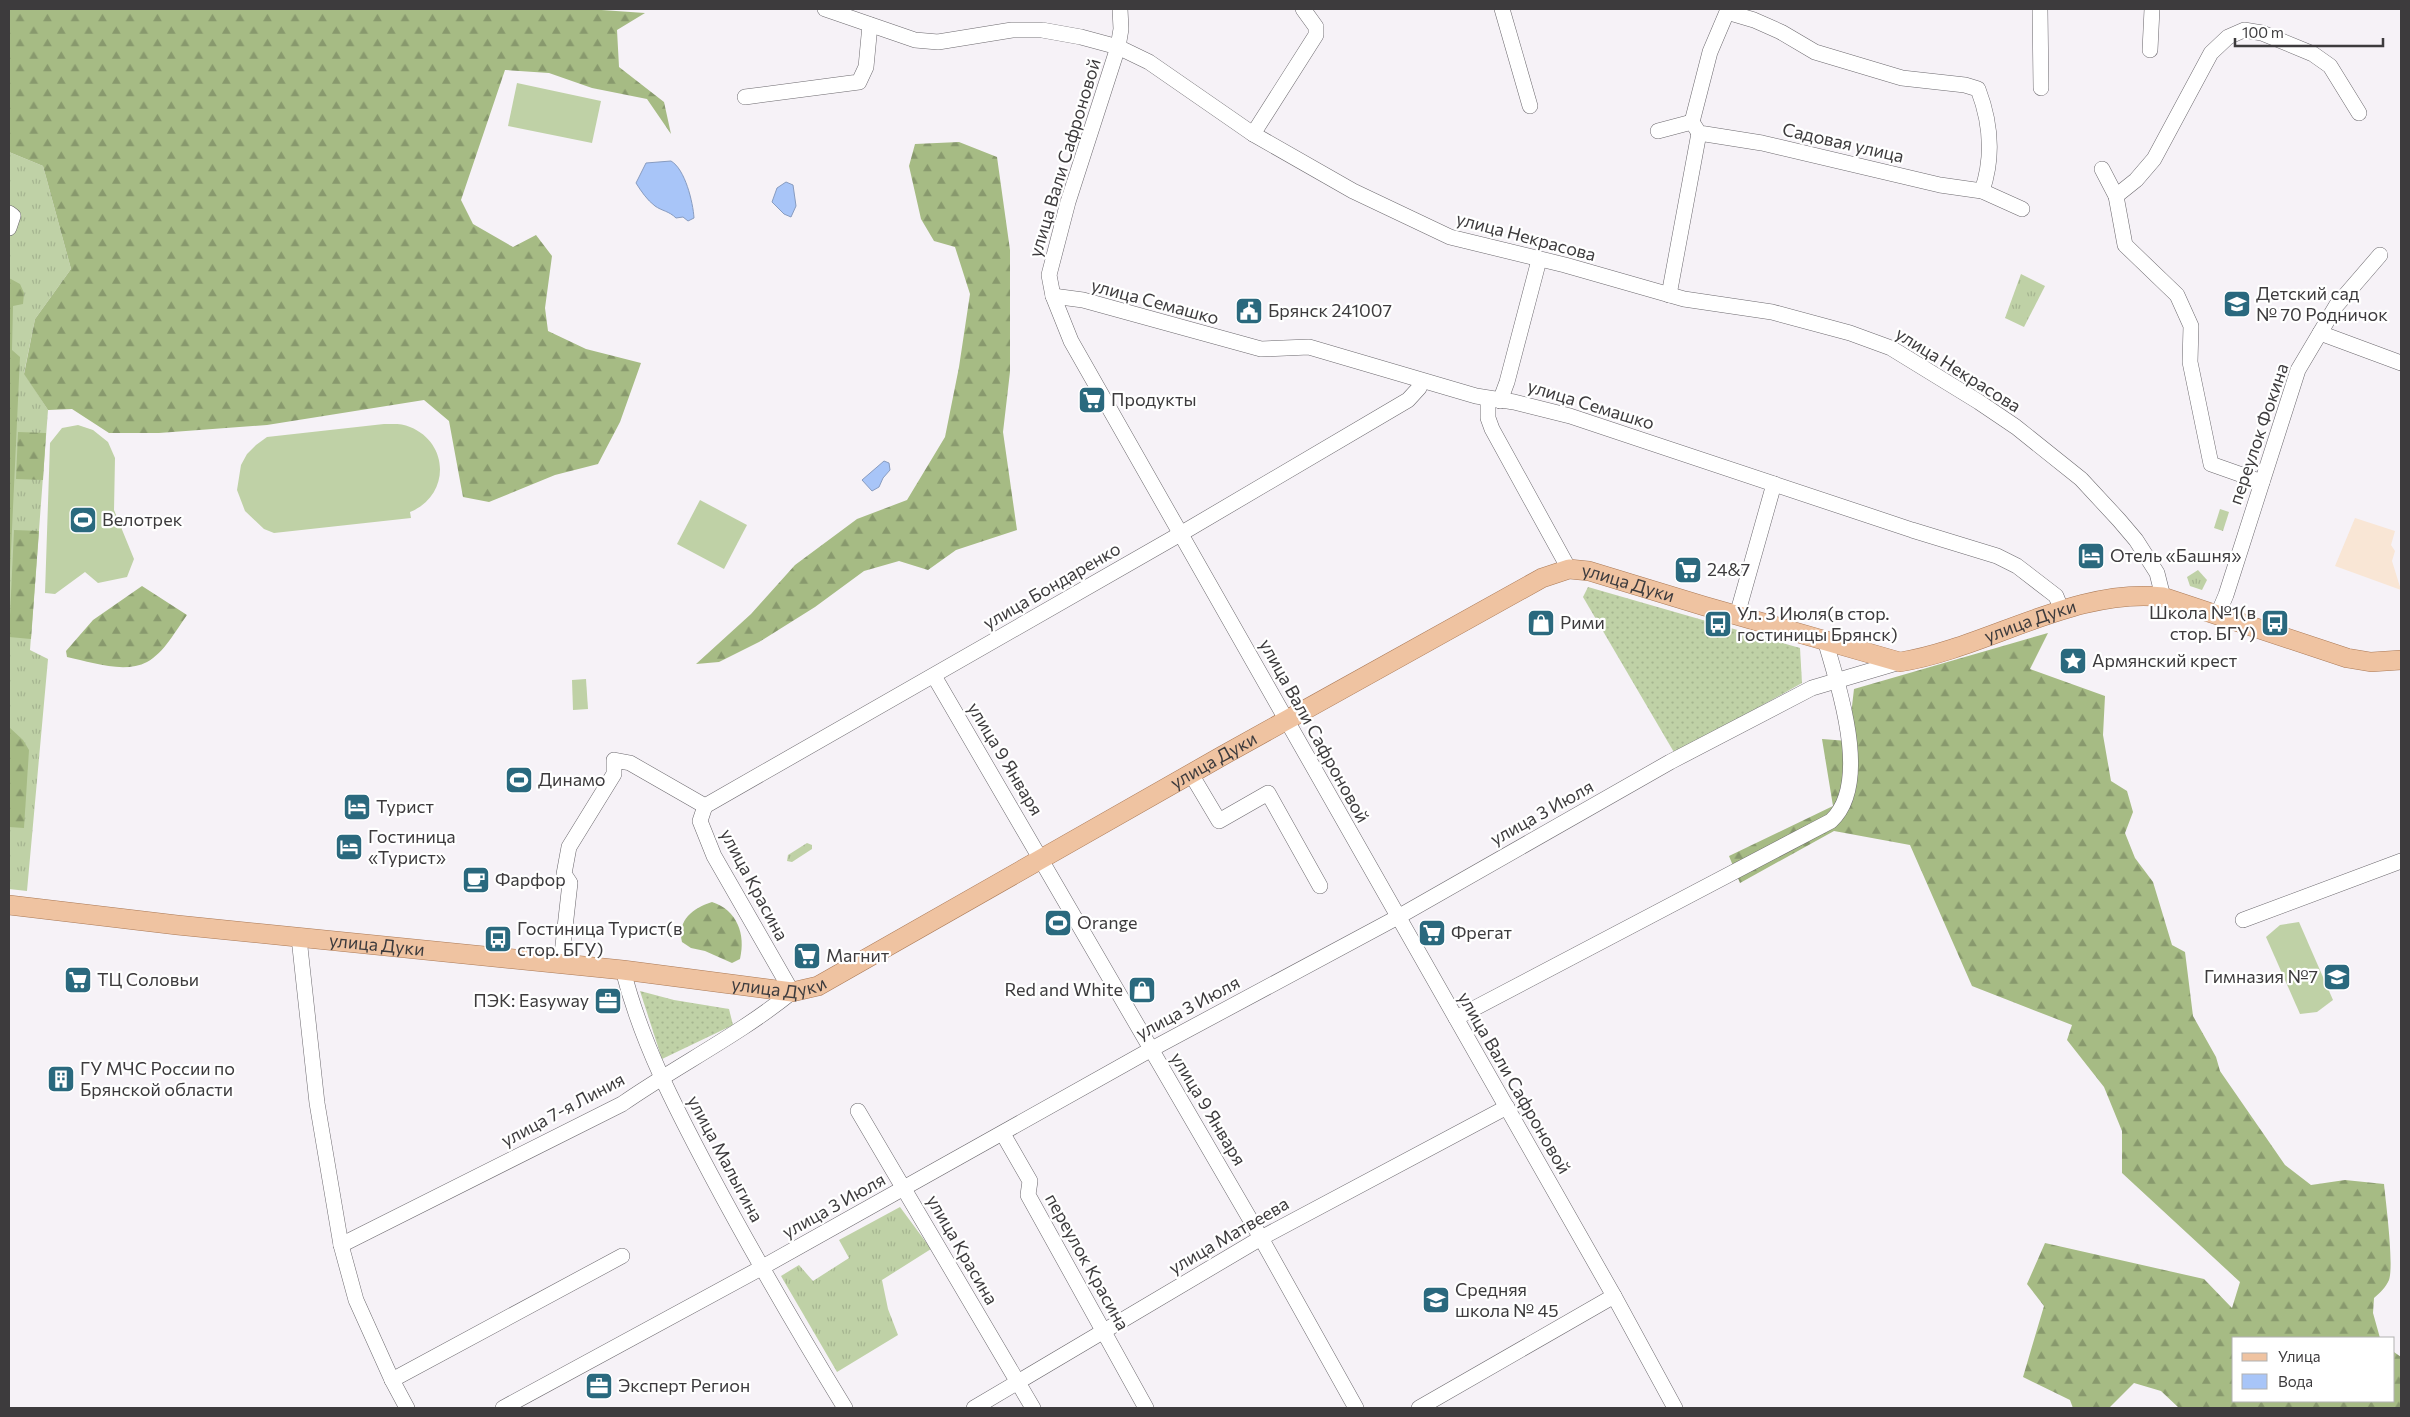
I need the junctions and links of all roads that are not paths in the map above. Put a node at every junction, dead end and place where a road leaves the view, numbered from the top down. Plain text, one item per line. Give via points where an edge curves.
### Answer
1 (825, 9) edge
2 (1120, 9) edge
3 (1302, 9) edge
4 (1502, 9) edge
5 (2040, 9) edge
6 (2152, 9) edge
7 (870, 25) junction
8 (1118, 47) junction
9 (2150, 50) dead end
10 (2041, 88) dead end
11 (744, 97) dead end
12 (1530, 106) dead end
13 (2359, 113) dead end
14 (1696, 127) junction
15 (1658, 131) dead end
16 (1253, 134) junction
17 (2102, 169) dead end
18 (1982, 191) junction
19 (2116, 196) junction
20 (2022, 209) dead end
21 (9, 213) edge
22 (9, 228) edge
23 (2380, 255) dead end
24 (1539, 260) junction
25 (1669, 295) junction
26 (1053, 296) junction
27 (2320, 334) junction
28 (2401, 363) edge
29 (1422, 381) junction
30 (1494, 400) junction
31 (2262, 482) junction
32 (1774, 484) junction
33 (1182, 533) junction
34 (1569, 569) junction
35 (2163, 597) junction
36 (2062, 611) junction
37 (2218, 614) junction
38 (1737, 615) junction
39 (1825, 640) junction
40 (2401, 660) edge
41 (1900, 662) junction
42 (934, 676) junction
43 (1837, 680) junction
44 (1287, 722) junction
45 (1191, 774) junction
46 (703, 813) junction
47 (1042, 859) junction
48 (2401, 861) edge
49 (1320, 886) dead end
50 (9, 905) edge
51 (1398, 917) junction
52 (2243, 920) dead end
53 (299, 938) junction
54 (561, 963) junction
55 (623, 970) junction
56 (792, 992) junction
57 (1456, 1018) junction
58 (1150, 1050) junction
59 (661, 1076) junction
60 (1507, 1107) junction
61 (858, 1111) dead end
62 (1003, 1134) junction
63 (904, 1188) junction
64 (1261, 1238) junction
65 (341, 1245) junction
66 (622, 1256) dead end
67 (761, 1268) junction
68 (1614, 1296) junction
69 (1103, 1330) junction
70 (392, 1380) junction
71 (1017, 1383) junction
72 (407, 1408) edge
73 (502, 1408) edge
74 (844, 1408) edge
75 (974, 1408) edge
76 (1033, 1408) edge
77 (1146, 1408) edge
78 (1356, 1408) edge
79 (1418, 1408) edge
80 (1675, 1408) edge

1 - 7 street, улица Некрасова
2 - 8 street, улица Вали Сафроновой
3 - 16 street via 1316,27 1316,36
4 - 12 street
5 - 10 street
6 - 9 street
7 - 8 street, улица Некрасова via 915,40 938,42 1012,30 1042,30 1072,34
7 - 11 street via 866,67 859,82
8 - 16 street, улица Некрасова via 1148,62
8 - 26 street, улица Вали Сафроновой via 1068,202 1049,275
13 - 19 street via 2330,66 2313,54 2244,30 2228,37 2211,52 2154,159
14 - 15 street, Садовая улица
14 - 18 street, Садовая улица
14 - 18 street via 1710,52 1727,12 1781,32 1815,52 1902,78 1978,89 1991,140 1988,173
14 - 25 street
16 - 24 street, улица Некрасова via 1353,191 1432,230 1469,244
17 - 19 street
18 - 20 street, Садовая улица
19 - 31 street via 2125,245 2177,295 2191,326 2190,362 2211,464
21 - 22 street via 13,216
23 - 27 street, переулок Фокина via 2336,306
24 - 25 street, улица Некрасова
24 - 30 street via 1507,382
25 - 35 street, улица Некрасова via 1772,312 1850,333 1891,348 1956,387 2027,436 2096,494 2125,526 2157,573
26 - 29 street, улица Семашко via 1083,300 1261,349 1309,347
26 - 33 street, улица Вали Сафроновой via 1076,351
27 - 28 street
27 - 31 street, переулок Фокина via 2298,370
29 - 30 street, улица Семашко
29 - 33 street, улица Бондаренко via 1408,400
30 - 32 street, улица Семашко via 1570,416
30 - 34 street via 1488,418 1492,429
31 - 37 street, переулок Фокина
32 - 36 street, улица Семашко via 1997,556 2017,566 2056,596
32 - 38 street
33 - 42 street, улица Бондаренко
33 - 44 street, улица Вали Сафроновой
34 - 38 main road, улица Дуки via 1590,571
34 - 44 main road, улица Дуки via 1542,578
35 - 36 main road, улица Дуки via 2137,594
35 - 37 main road, улица Дуки
36 - 41 main road, улица Дуки via 1930,657
37 - 40 main road, улица Дуки via 2348,658 2371,662
38 - 39 main road, улица Дуки
39 - 41 main road, улица Дуки
39 - 43 street
41 - 43 street, улица 3 Июля
42 - 46 street, улица Бондаренко
42 - 47 street, улица 9 Января
43 - 51 street, улица 3 Июля via 1812,688 1670,762
43 - 57 street via 1844,705 1850,774 1838,814
44 - 45 main road, улица Дуки
44 - 51 street, улица Вали Сафроновой
45 - 47 main road, улица Дуки
45 - 49 street via 1219,821 1268,793
46 - 54 street via 630,763 614,760 614,774 569,847 564,874 570,883
46 - 56 street, улица Красина via 714,856
47 - 56 main road, улица Дуки via 818,986
47 - 58 street, улица 9 Января
48 - 52 street
50 - 53 main road, улица Дуки
51 - 57 street, улица Вали Сафроновой
51 - 58 street, улица 3 Июля
53 - 54 main road, улица Дуки
53 - 65 street via 316,1103
54 - 55 main road, улица Дуки
55 - 56 main road, улица Дуки
55 - 59 street, улица Малыгина
56 - 59 street, улица 7-я Линия via 732,1037
57 - 60 street, улица Вали Сафроновой
58 - 62 street, улица 3 Июля
58 - 64 street, улица 9 Января
59 - 65 street, улица 7-я Линия via 622,1104
59 - 67 street, улица Малыгина
60 - 64 street, улица Матвеева
60 - 68 street, улица Вали Сафроновой
61 - 63 street, улица Красина
62 - 63 street, улица 3 Июля
62 - 69 street, переулок Красина via 1030,1181 1028,1195
63 - 67 street, улица 3 Июля
63 - 71 street, улица Красина
64 - 69 street, улица Матвеева
64 - 78 street, улица 9 Января
65 - 70 street via 356,1300
66 - 70 street
67 - 73 street, улица 3 Июля
67 - 74 street, улица Малыгина
68 - 79 street
68 - 80 street, улица Вали Сафроновой
69 - 71 street, улица Матвеева
69 - 77 street, переулок Красина
70 - 72 street
71 - 75 street, улица Матвеева
71 - 76 street, улица Красина

